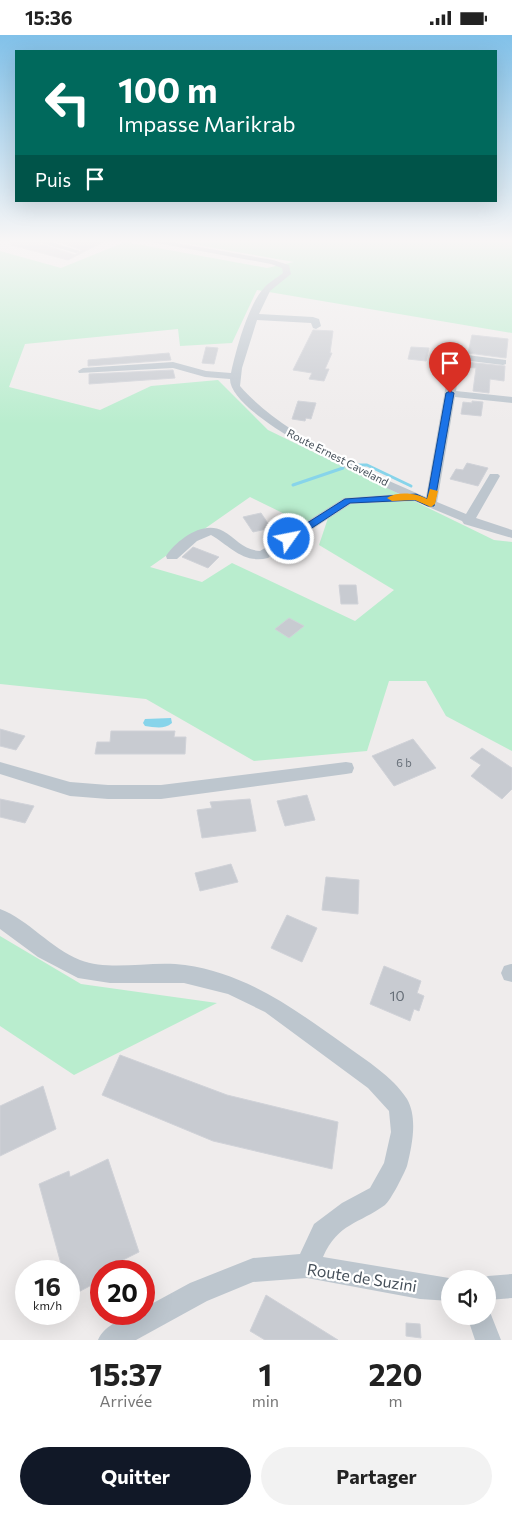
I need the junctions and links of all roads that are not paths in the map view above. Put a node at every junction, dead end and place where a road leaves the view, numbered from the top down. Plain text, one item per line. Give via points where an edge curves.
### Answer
1 (261, 302) edge
2 (254, 317) junction
3 (316, 325) dead end
4 (503, 362) dead end
5 (84, 371) dead end
6 (234, 376) junction
7 (450, 393) junction
8 (512, 400) edge
9 (494, 476) dead end
10 (416, 497) junction
11 (431, 504) junction
12 (468, 521) junction
13 (512, 534) edge
14 (172, 556) dead end
15 (0, 768) edge
16 (346, 768) dead end
17 (0, 918) edge
18 (307, 1266) junction
19 (512, 1286) edge
20 (496, 1287) edge
21 (441, 1288) edge
22 (482, 1325) edge
23 (112, 1340) edge
24 (488, 1340) edge

1 - 2 street
2 - 3 street via 313,320
2 - 6 street
4 - 7 street via 459,357 453,369
5 - 6 street via 173,365 205,374
6 - 10 street, Route Ernest Caveland via 235,385 244,399 290,434
7 - 8 street
7 - 11 street
9 - 12 street
10 - 11 street, Route Ernest Caveland
10 - 14 street via 348,501 264,555 249,555 234,548 218,532 209,530 198,534
11 - 12 street, Route Ernest Caveland
12 - 13 street, Route Ernest Caveland
15 - 16 street via 70,789 108,792 161,791
17 - 18 street via 45,951 78,969 110,974 184,974 230,985 272,1005 376,1080 399,1107 402,1132 395,1167 378,1196 350,1211 322,1232
18 - 21 street, Route de Suzini via 411,1286
18 - 23 street, Route de Suzini via 253,1270 199,1292
19 - 20 street
22 - 24 street

